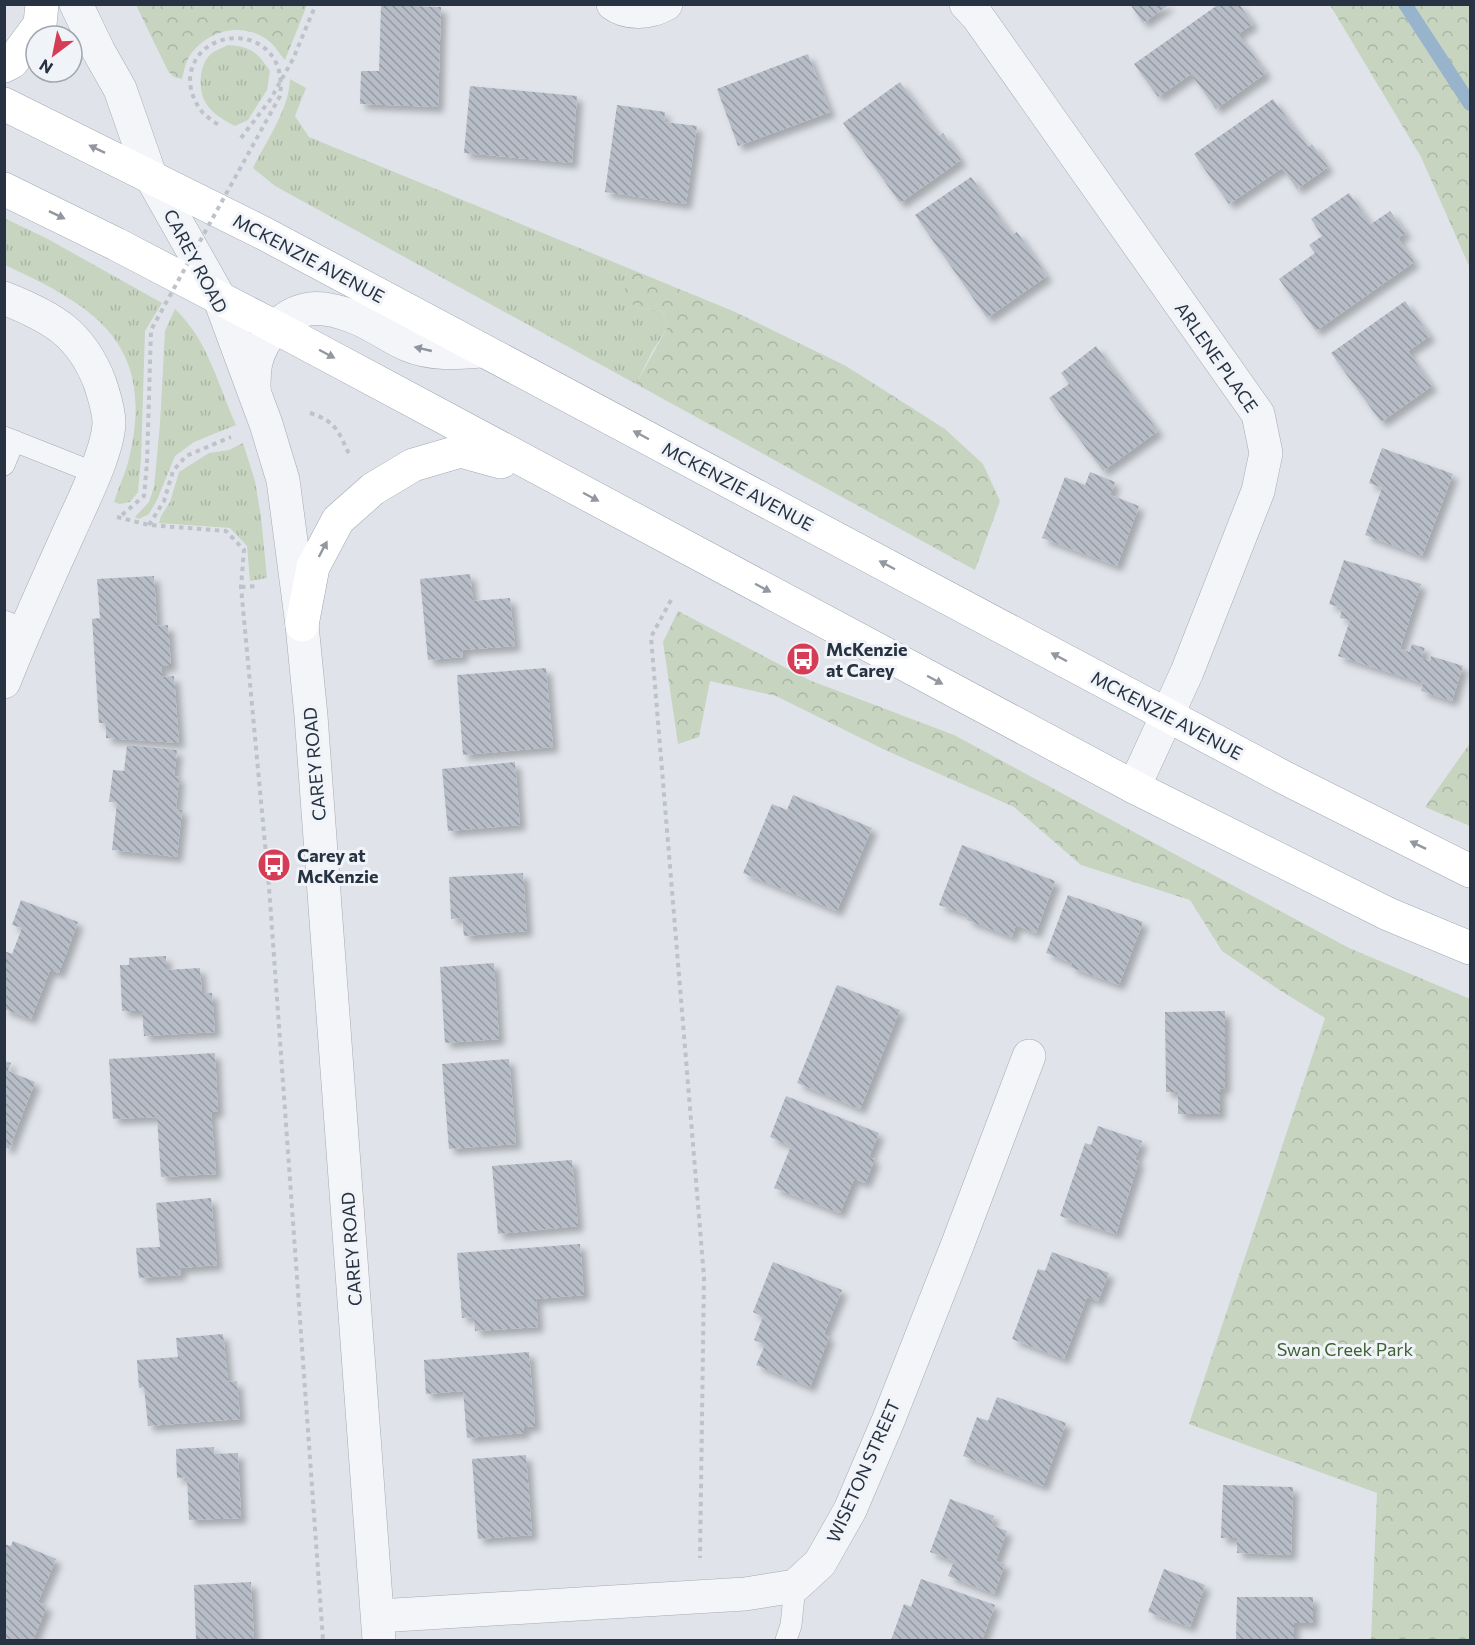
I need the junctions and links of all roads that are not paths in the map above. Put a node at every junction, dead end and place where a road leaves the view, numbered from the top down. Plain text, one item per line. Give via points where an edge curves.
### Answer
1 (42, 4) edge
2 (76, 4) edge
3 (613, 4) edge
4 (666, 4) edge
5 (966, 4) edge
6 (4, 66) edge
7 (4, 104) edge
8 (150, 175) junction
9 (4, 189) edge
10 (219, 297) junction
11 (4, 298) edge
12 (275, 327) junction
13 (481, 351) junction
14 (254, 390) junction
15 (9, 439) edge
16 (4, 465) edge
17 (95, 472) junction
18 (556, 478) junction
19 (15, 625) edge
20 (302, 625) junction
21 (4, 682) edge
22 (1167, 716) junction
23 (1134, 787) junction
24 (1470, 871) edge
25 (1470, 948) edge
26 (1029, 1056) dead end
27 (795, 1586) junction
28 (378, 1628) edge
29 (786, 1641) edge

1 - 6 main road via 40,24 12,62
2 - 8 street, CAREY ROAD via 120,89
3 - 4 street via 642,13
5 - 22 street, ARLENE PLACE via 1258,414 1266,453 1258,491
8 -> 7 main road, MCKENZIE AVENUE
8 - 10 street, CAREY ROAD
8 - 13 main road, MCKENZIE AVENUE
9 -> 10 main road
10 - 12 main road
10 - 14 street, CAREY ROAD
11 - 17 street via 56,323 78,341 94,368 106,399 109,423
13 -> 12 street via 446,354 409,346 356,317 331,310 308,309
12 - 14 street via 256,362
12 -> 18 main road
22 -> 13 main road, MCKENZIE AVENUE
14 - 20 street, CAREY ROAD via 283,480
15 - 16 lane
15 - 17 lane
17 - 19 street
20 -> 18 main road via 313,567 338,520 373,489 412,465 461,451
18 -> 23 main road
19 - 21 street
20 - 28 street, CAREY ROAD
22 - 23 street, ARLENE PLACE
24 -> 22 main road, MCKENZIE AVENUE
23 - 25 main road via 1388,914
26 - 27 street, WISETON STREET via 850,1510 820,1563
27 - 28 street via 746,1594
27 - 29 lane

